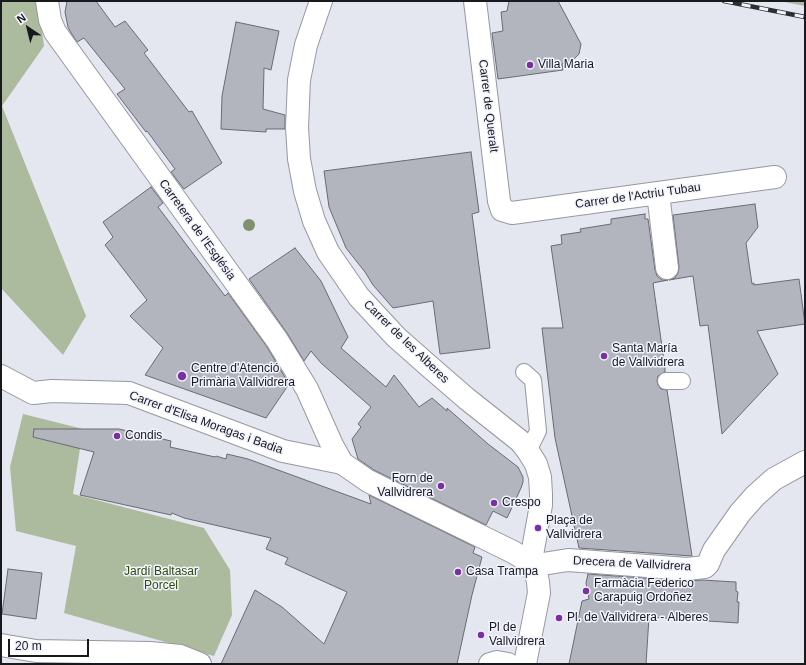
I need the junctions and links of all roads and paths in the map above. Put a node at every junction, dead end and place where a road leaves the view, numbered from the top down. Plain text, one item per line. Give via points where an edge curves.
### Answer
1 (47, 1) edge
2 (321, 1) edge
3 (474, 1) edge
4 (775, 176) dead end
5 (658, 193) junction
6 (502, 210) joint
7 (667, 268) dead end
8 (1, 376) edge
9 (535, 377) dead end
10 (666, 381) dead end
11 (682, 381) dead end
12 (528, 451) junction
13 (805, 462) edge
14 (342, 463) junction
15 (530, 566) junction
16 (1, 644) edge
17 (200, 664) edge
18 (490, 664) edge
19 (508, 664) edge
20 (525, 664) edge

1 - 14 street, Carretera de l'Església via 55,32 276,340 308,389
2 - 12 street, Carrer de les Alberes via 306,45 299,80 297,127 305,191 314,221 328,252 359,297 396,337 520,441
3 - 6 street, Carrer de Queralt
4 - 5 street, Carrer de l'Actriu Tubau
5 - 6 street, Carrer de l'Actriu Tubau via 512,213
5 - 7 street
8 - 14 street, Carrer d'Elisa Moragas i Badia via 33,392 129,393 283,451
9 - 12 lane via 538,431
10 - 11 lane
12 - 15 street, Carrer de les Alberes via 540,477 541,494
13 - 15 street, Drecera de Vallvidrera via 774,479 755,496 740,513 705,567 687,569 568,560
14 - 15 street via 368,481 523,558
15 - 20 street via 536,573 539,593
16 - 17 street via 36,651 180,656
18 - 19 street

